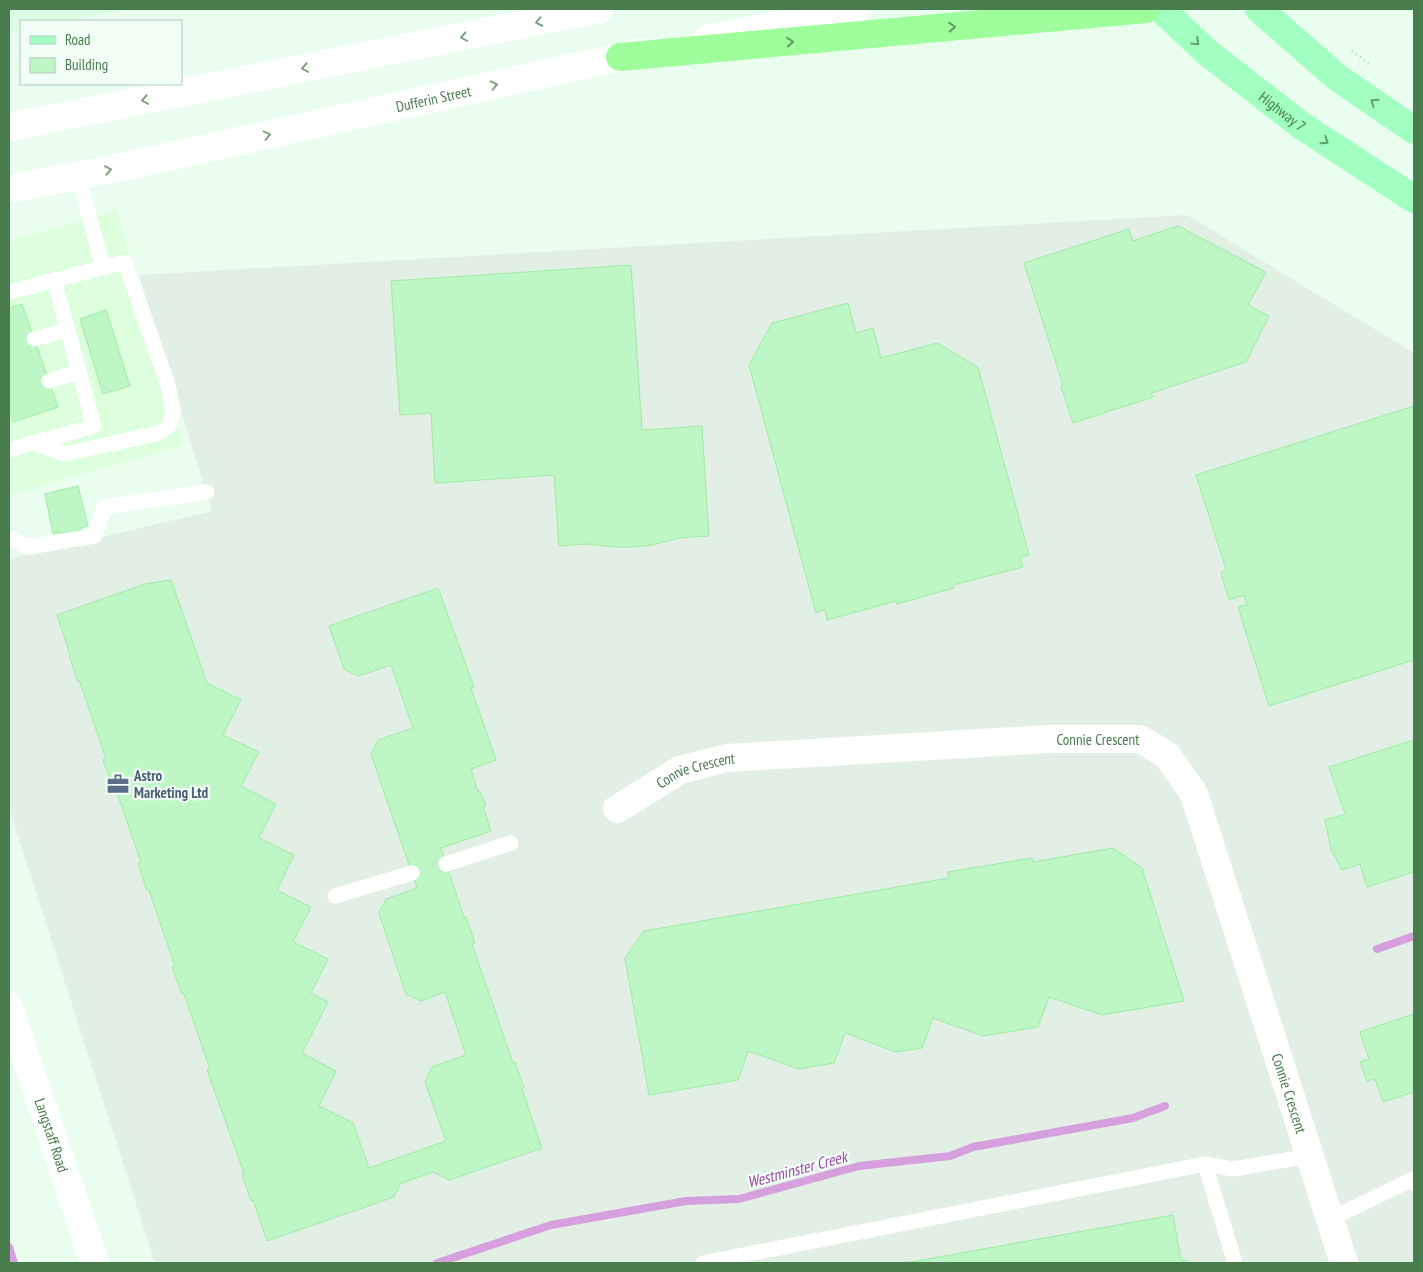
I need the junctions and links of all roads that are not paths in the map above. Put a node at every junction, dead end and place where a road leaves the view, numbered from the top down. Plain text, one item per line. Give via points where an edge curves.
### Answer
1 (600, 9) edge
2 (858, 9) edge
3 (1146, 9) edge
4 (1161, 9) edge
5 (1259, 9) edge
6 (620, 57) junction
7 (9, 127) edge
8 (1414, 130) edge
9 (78, 176) junction
10 (9, 189) edge
11 (1414, 199) edge
12 (103, 267) junction
13 (54, 280) junction
14 (9, 292) edge
15 (67, 330) junction
16 (34, 339) dead end
17 (79, 372) junction
18 (49, 380) dead end
19 (33, 443) junction
20 (9, 450) edge
21 (207, 492) dead end
22 (9, 538) edge
23 (617, 809) dead end
24 (511, 843) dead end
25 (446, 864) dead end
26 (412, 873) dead end
27 (335, 896) dead end
28 (9, 1006) edge
29 (1310, 1156) junction
30 (1205, 1164) junction
31 (1414, 1180) edge
32 (1330, 1219) junction
33 (95, 1263) edge
34 (702, 1263) edge
35 (1235, 1263) edge
36 (1344, 1263) edge

1 -> 7 main road
2 - 6 main road, Dufferin Street
6 -> 3 highway
4 -> 11 main road, Highway 7 via 1208,53 1302,126
8 -> 5 main road via 1338,78
9 -> 6 main road, Dufferin Street
9 - 10 main road, Dufferin Street
9 - 12 lane
12 - 13 lane
12 - 19 lane via 125,262 168,385 172,410 170,425 159,433 66,454
13 - 14 lane
13 - 15 lane
15 - 16 lane
15 - 17 lane
17 - 18 lane
17 - 19 lane via 94,426
19 - 20 lane
21 - 22 lane via 104,507 96,536 29,547
23 - 29 main road, Connie Crescent via 680,770 727,758 1050,739 1140,739 1167,755 1194,794
24 - 25 lane
26 - 27 lane
28 - 33 main road, Langstaff Road
29 - 30 lane via 1233,1169
29 - 32 main road, Connie Crescent
30 - 34 lane
30 - 35 lane
31 - 32 lane
32 - 36 main road, Connie Crescent

